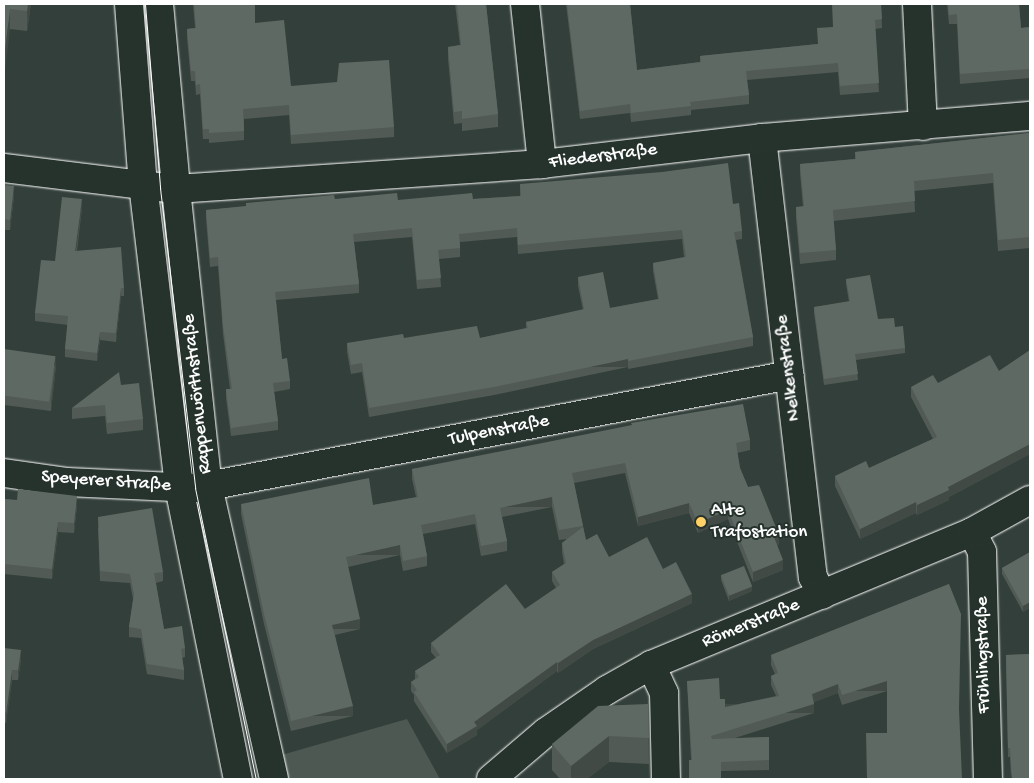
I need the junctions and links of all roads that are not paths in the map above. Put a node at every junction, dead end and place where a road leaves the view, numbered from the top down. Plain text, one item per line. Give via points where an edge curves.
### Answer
1 (129, 4) edge
2 (158, 4) edge
3 (525, 4) edge
4 (917, 4) edge
5 (1030, 116) edge
6 (923, 126) junction
7 (762, 138) junction
8 (542, 164) junction
9 (4, 168) edge
10 (143, 184) junction
11 (176, 189) junction
12 (790, 375) junction
13 (4, 473) edge
14 (208, 486) junction
15 (179, 487) junction
16 (1030, 500) edge
17 (972, 532) junction
18 (822, 595) junction
19 (651, 666) junction
20 (238, 779) edge
21 (274, 779) edge
22 (491, 779) edge
23 (666, 779) edge
24 (988, 779) edge

1 - 10 street, Rappenwörthstraße
2 - 11 street, Rappenwörthstraße
3 - 8 street
4 - 6 street
5 - 6 street, Fliederstraße
6 - 7 street, Fliederstraße
7 - 8 street, Fliederstraße
7 - 12 street, Nelkenstraße
8 - 11 street, Fliederstraße
9 - 10 street, Fliederstraße
10 - 11 street, Fliederstraße
10 - 15 street, Rappenwörthstraße
11 - 14 street, Rappenwörthstraße
12 - 14 street, Tulpenstraße
12 - 18 street, Nelkenstraße via 814,577
13 - 15 street, Speyerer Straße via 67,482
14 - 15 street, Speyerer Straße
14 - 21 street, Rappenwörthstraße
15 - 20 street, Rappenwörthstraße
16 - 17 street, Römerstraße
17 - 18 street, Römerstraße
17 - 24 street, Frühlingstraße via 982,552
18 - 19 street, Römerstraße
19 - 22 street, Römerstraße via 607,690 546,732
19 - 23 street via 664,693

